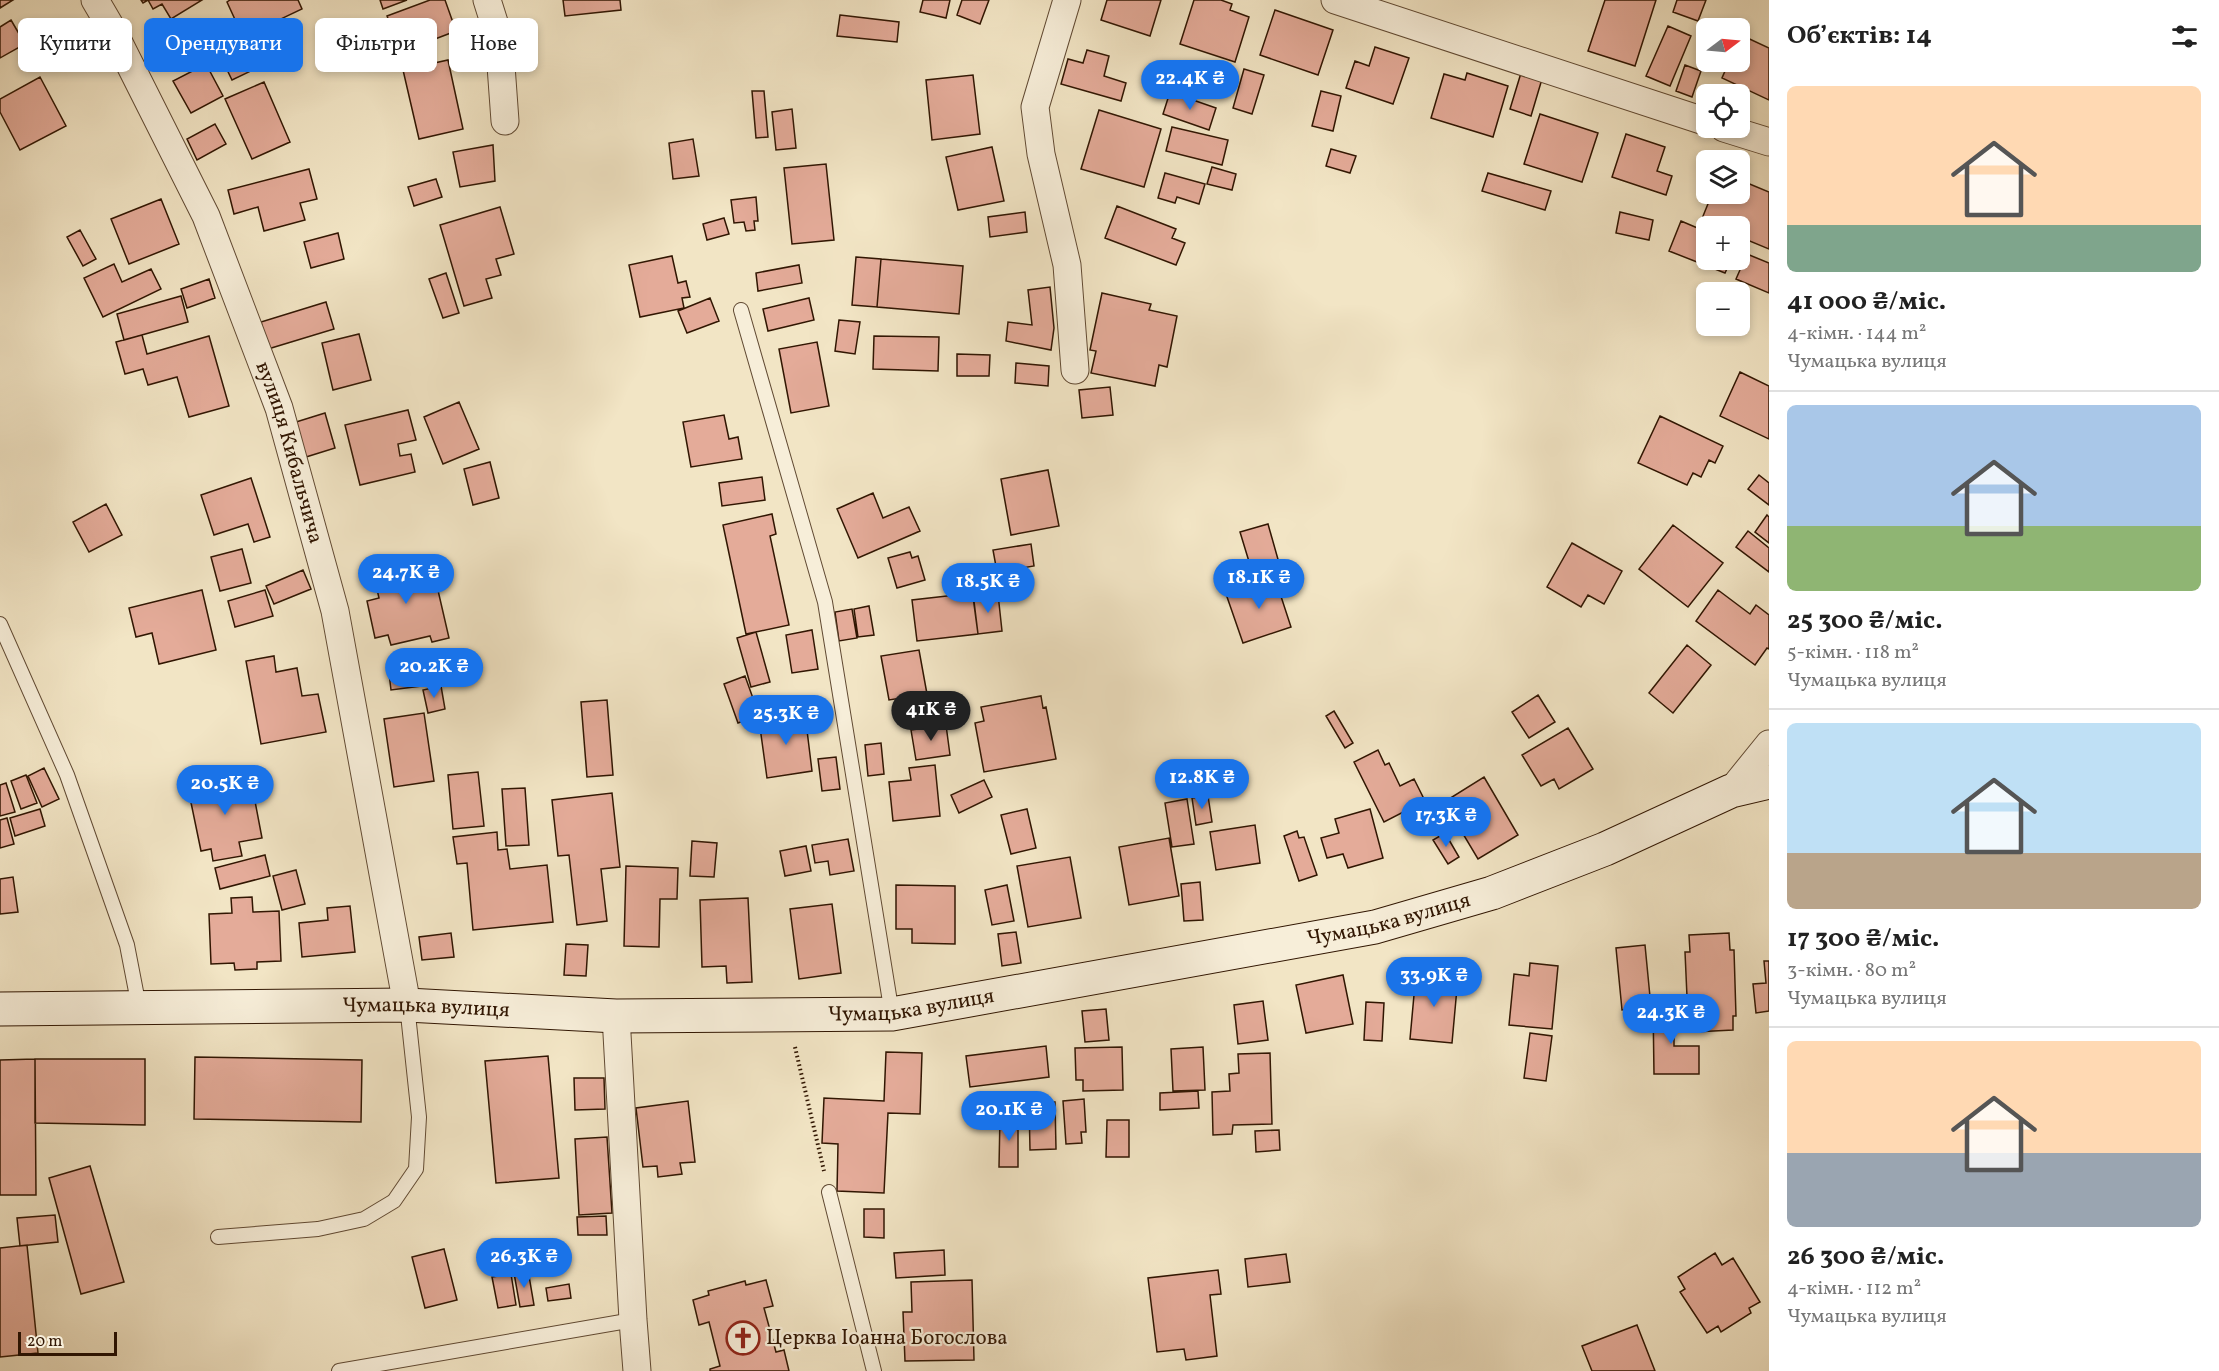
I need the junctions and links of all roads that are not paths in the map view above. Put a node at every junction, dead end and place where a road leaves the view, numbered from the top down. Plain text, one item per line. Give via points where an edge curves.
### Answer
1 (94, 0) edge
2 (487, 0) edge
3 (1067, 0) edge
4 (1335, 0) edge
5 (1696, 118) edge
6 (505, 122) dead end
7 (1750, 136) edge
8 (1769, 142) edge
9 (741, 310) dead end
10 (1075, 370) dead end
11 (0, 624) edge
12 (1769, 744) edge
13 (1769, 782) edge
14 (1731, 791) junction
15 (407, 1005) junction
16 (139, 1007) junction
17 (0, 1009) edge
18 (892, 1014) junction
19 (616, 1016) junction
20 (829, 1192) road end
21 (218, 1237) dead end
22 (633, 1320) junction
23 (339, 1371) edge
24 (638, 1371) edge
25 (874, 1371) edge

1 - 15 street, вулиця Кибальчича via 206,216 279,408 335,611
2 - 6 street via 499,38
3 - 10 street via 1035,107 1041,154 1067,265
4 - 5 street
7 - 8 street
9 - 18 lane via 825,602
11 - 16 lane via 68,775 127,945
12 - 14 street, Чумацька вулиця
13 - 14 street
14 - 18 street, Чумацька вулиця via 1605,849 1492,893 1376,927
15 - 16 street, Чумацька вулиця
15 - 19 street, Чумацька вулиця
15 - 21 lane via 419,1117 416,1169 394,1202 364,1219 318,1229
16 - 17 street, Чумацька вулиця
18 - 19 street, Чумацька вулиця
19 - 22 street
20 - 25 lane
22 - 23 lane
22 - 24 street

